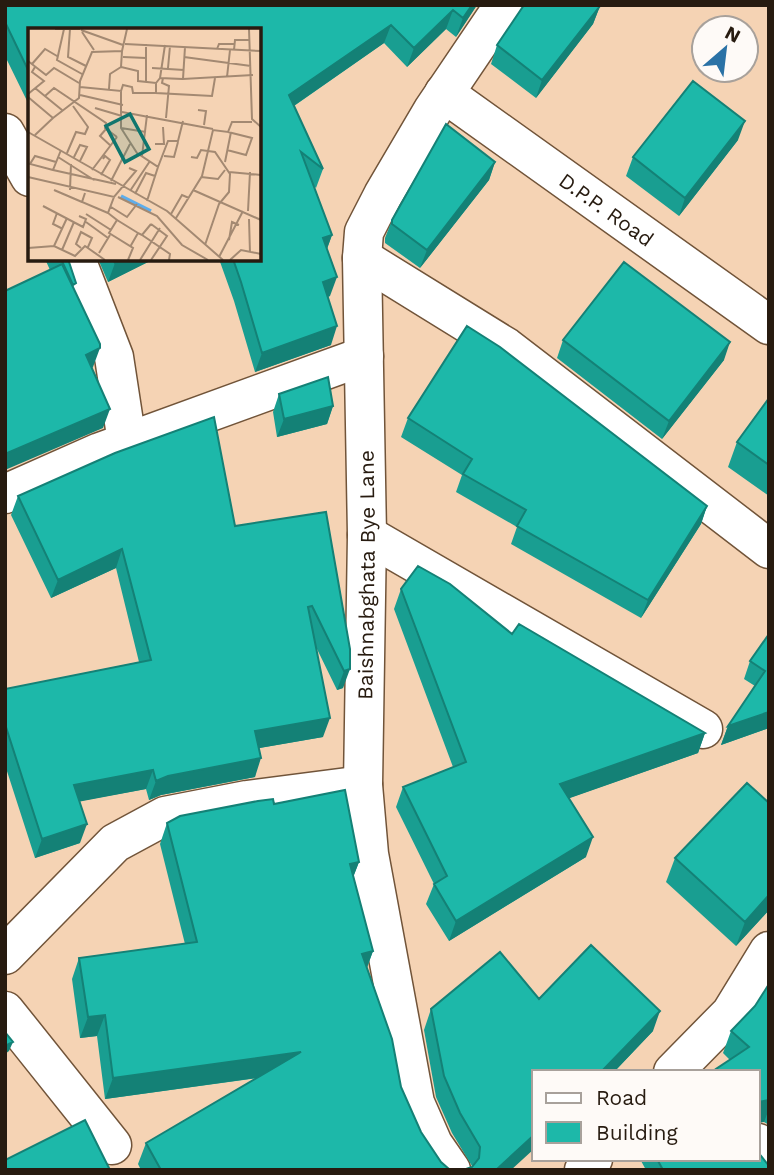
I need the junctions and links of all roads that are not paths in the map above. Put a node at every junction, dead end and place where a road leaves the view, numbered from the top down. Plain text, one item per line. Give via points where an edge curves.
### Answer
1 (504, 5) edge
2 (444, 93) junction
3 (5, 133) edge
4 (28, 173) edge
5 (362, 258) junction
6 (77, 261) edge
7 (769, 325) edge
8 (363, 356) junction
9 (127, 442) junction
10 (5, 494) edge
11 (367, 534) junction
12 (769, 549) edge
13 (703, 729) edge
14 (363, 785) junction
15 (769, 951) edge
16 (5, 955) edge
17 (5, 1011) edge
18 (686, 1067) edge
19 (112, 1144) dead end
20 (451, 1170) edge

1 - 2 street, Baishnabghata Bye Lane
2 - 5 street, Baishnabghata Bye Lane via 364,232
2 - 7 street, D.P.P. Road
3 - 4 street
5 - 8 street, Baishnabghata Bye Lane
5 - 12 street via 506,347
6 - 9 street via 114,357
8 - 9 street
8 - 11 street, Baishnabghata Bye Lane
9 - 10 street
11 - 13 street
11 - 14 street, Baishnabghata Bye Lane
14 - 16 street via 165,816 115,843
14 - 20 street, Baishnabghata Bye Lane via 369,854 415,1103 433,1144
15 - 18 street via 731,1013
17 - 19 street

